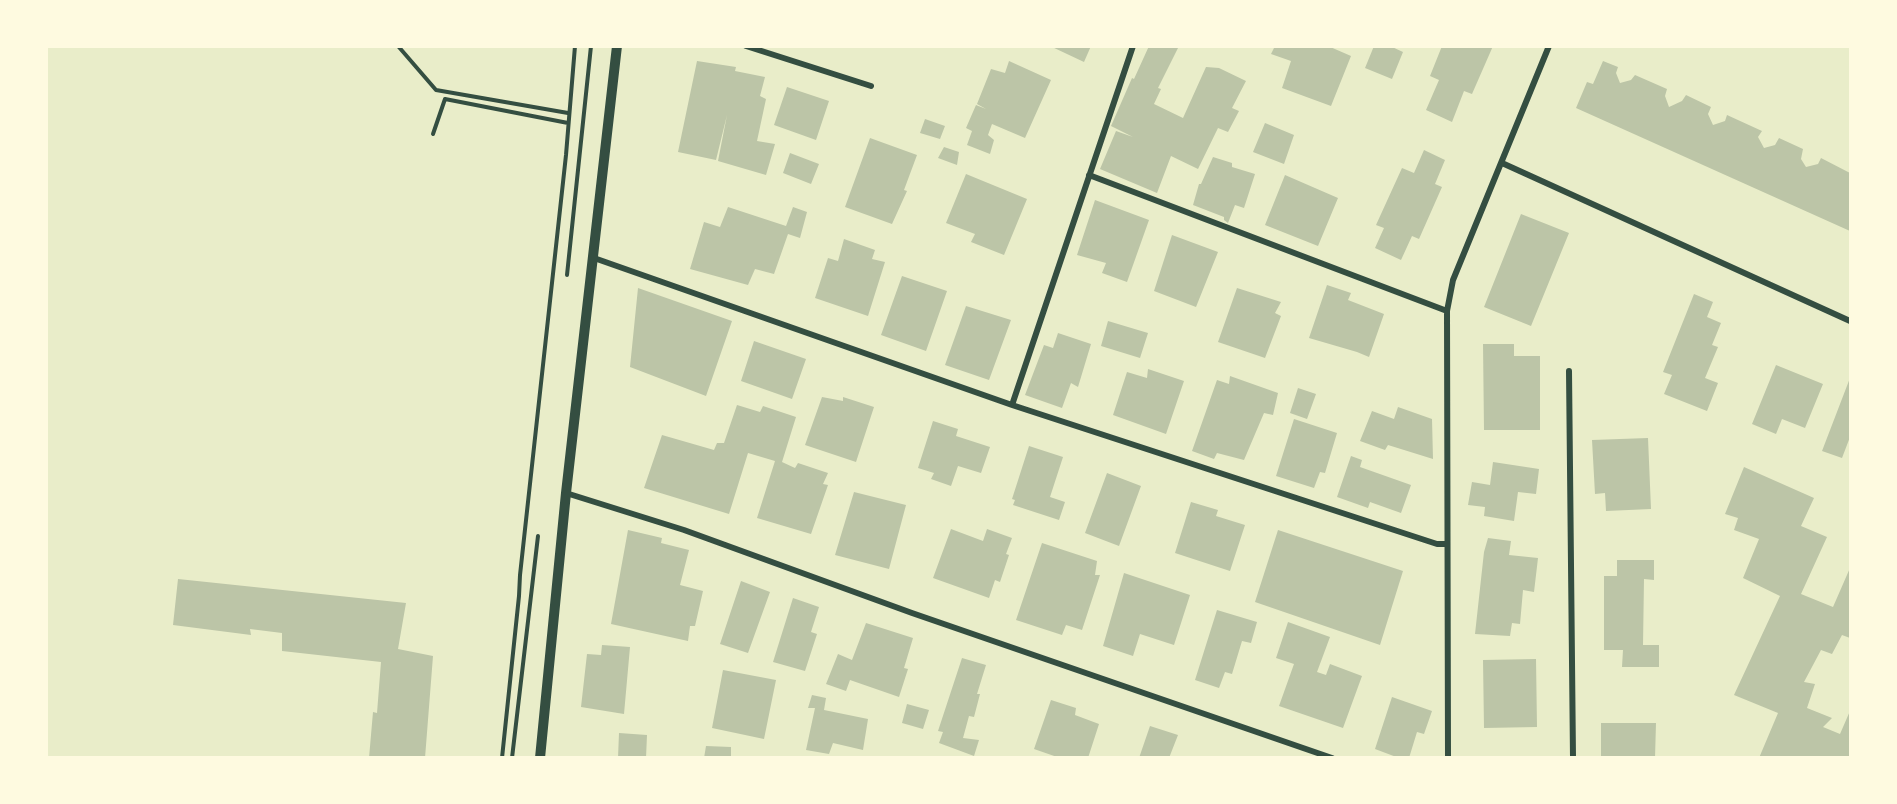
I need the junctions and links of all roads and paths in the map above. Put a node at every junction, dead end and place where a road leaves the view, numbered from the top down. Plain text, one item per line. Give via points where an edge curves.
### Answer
1 (398, 46) edge
2 (575, 46) edge
3 (591, 46) edge
4 (617, 46) edge
5 (746, 46) edge
6 (1133, 46) edge
7 (1549, 46) edge
8 (871, 86) dead end
9 (568, 113) junction
10 (568, 123) junction
11 (433, 134) dead end
12 (1502, 163) junction
13 (1089, 175) junction
14 (594, 258) junction
15 (566, 282) dead end
16 (1447, 311) junction
17 (1851, 321) edge
18 (1569, 372) dead end
19 (1012, 405) junction
20 (566, 493) junction
21 (538, 531) dead end
22 (1446, 544) junction
23 (502, 758) edge
24 (512, 758) edge
25 (540, 758) edge
26 (1332, 758) edge
27 (1448, 758) edge
28 (1573, 758) edge

1 - 9 path via 436,90
2 - 9 path
3 - 15 path
4 - 14 street
5 - 8 street
6 - 13 street
7 - 12 street
9 - 10 path
10 - 11 path via 445,99
10 - 23 path
12 - 16 street via 1453,280
12 - 17 street
13 - 16 street
13 - 19 street
14 - 19 street
14 - 20 street
16 - 22 street
18 - 28 street
19 - 22 street
20 - 25 street
20 - 26 street via 684,530
21 - 24 path
22 - 27 street

